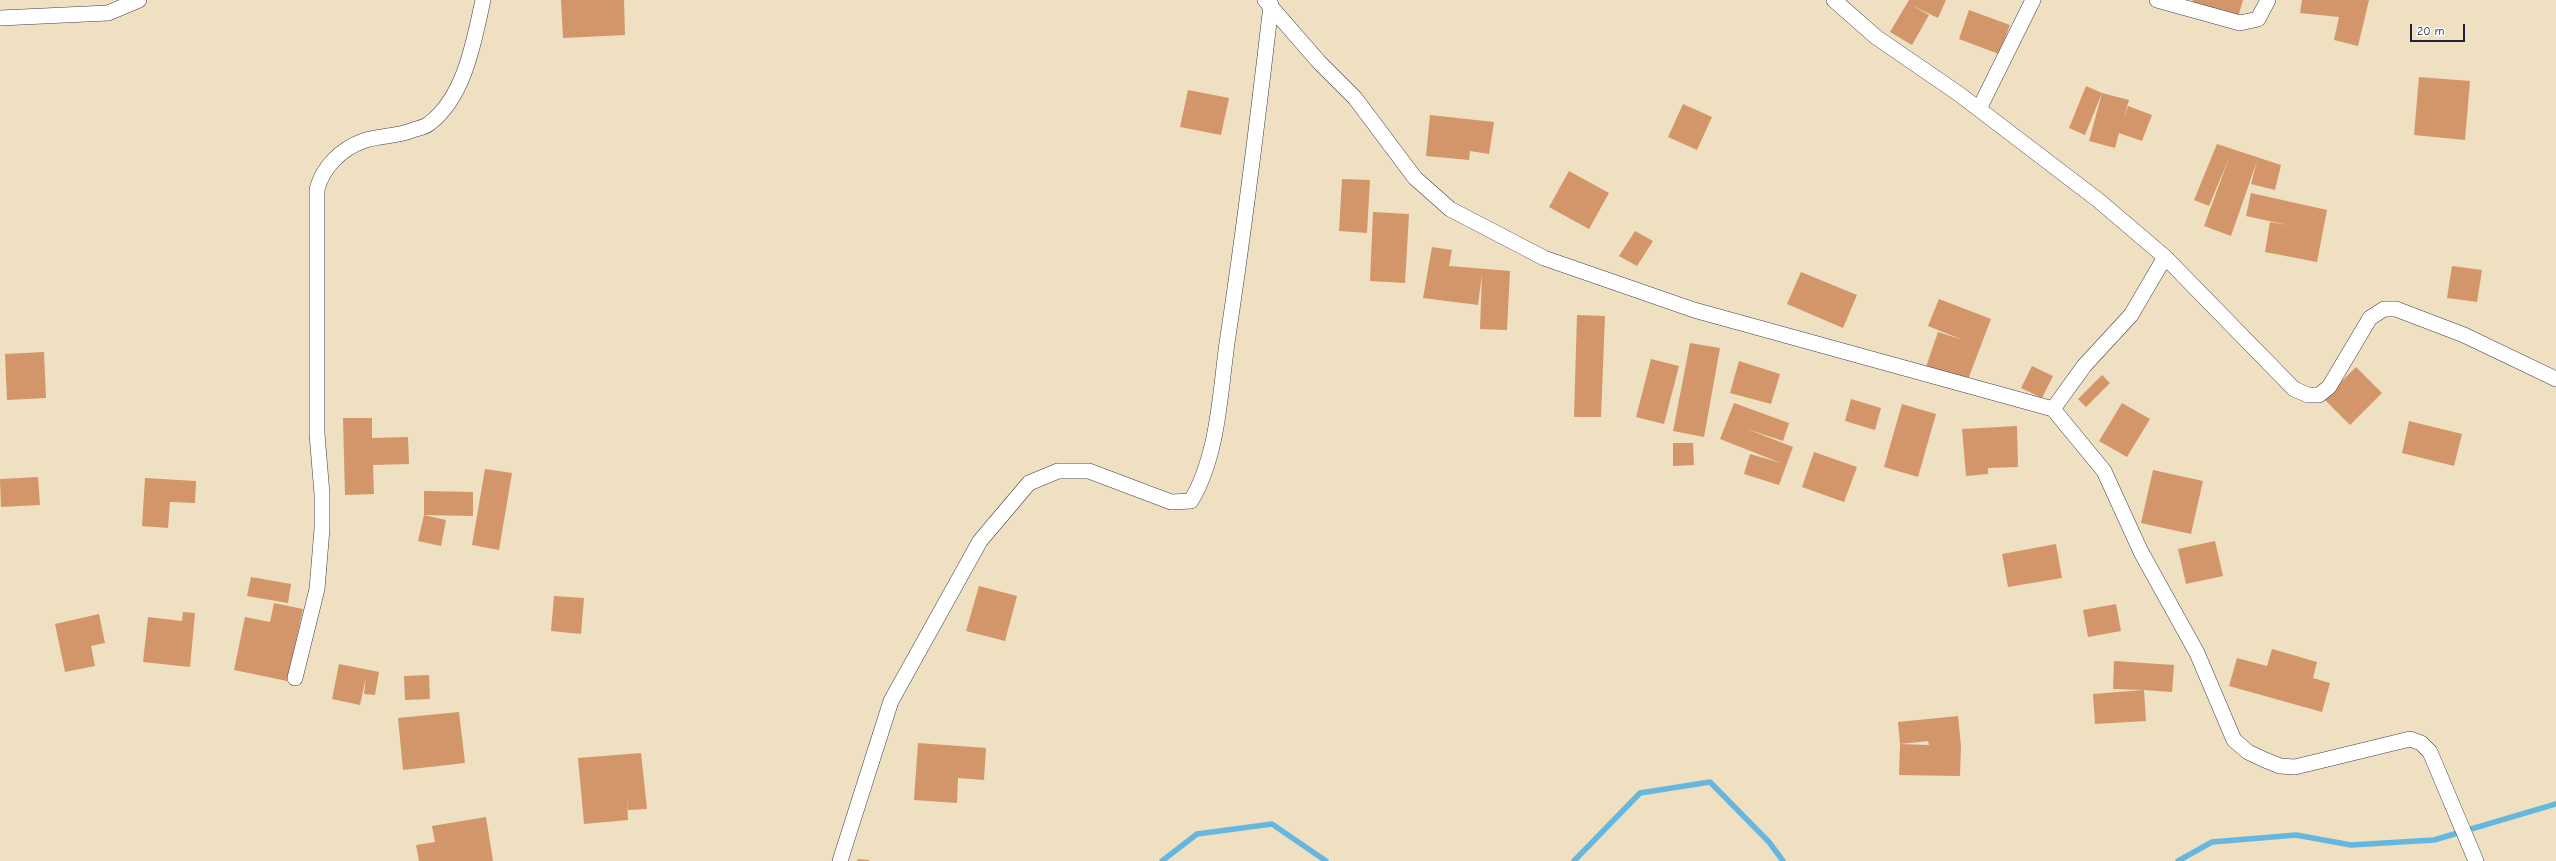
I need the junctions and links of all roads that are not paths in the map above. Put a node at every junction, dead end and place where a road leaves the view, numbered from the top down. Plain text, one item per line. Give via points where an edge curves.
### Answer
1 (140, 0) edge
2 (483, 0) edge
3 (1834, 0) edge
4 (2033, 0) edge
5 (2157, 0) edge
6 (2268, 0) edge
7 (1268, 3) edge
8 (0, 18) edge
9 (1979, 109) junction
10 (2165, 257) junction
11 (2556, 379) edge
12 (2053, 409) junction
13 (295, 678) dead end
14 (840, 861) edge
15 (2476, 861) edge

1 - 8 street via 108,13
2 - 13 street via 473,42 448,106 429,124 400,136 364,140 346,149 321,175 317,189 317,434 322,494 322,536 317,589
3 - 9 street via 1876,37
4 - 9 street
5 - 6 street via 2240,23 2258,19
7 - 12 street via 1319,62 1355,98 1415,178 1450,209 1544,258 1694,310
7 - 14 street via 1249,194 1214,434 1201,484 1191,501 1171,502 1089,471 1058,471 1029,483 980,541 891,701
9 - 10 street via 2098,200
10 - 11 street via 2294,390 2308,395 2319,395 2329,387 2370,318 2384,309 2396,309 2464,335
10 - 12 street via 2131,315 2084,366
12 - 15 street via 2104,471 2141,552 2197,653 2234,740 2248,752 2264,760 2280,766 2295,767 2410,739 2421,744 2430,752

